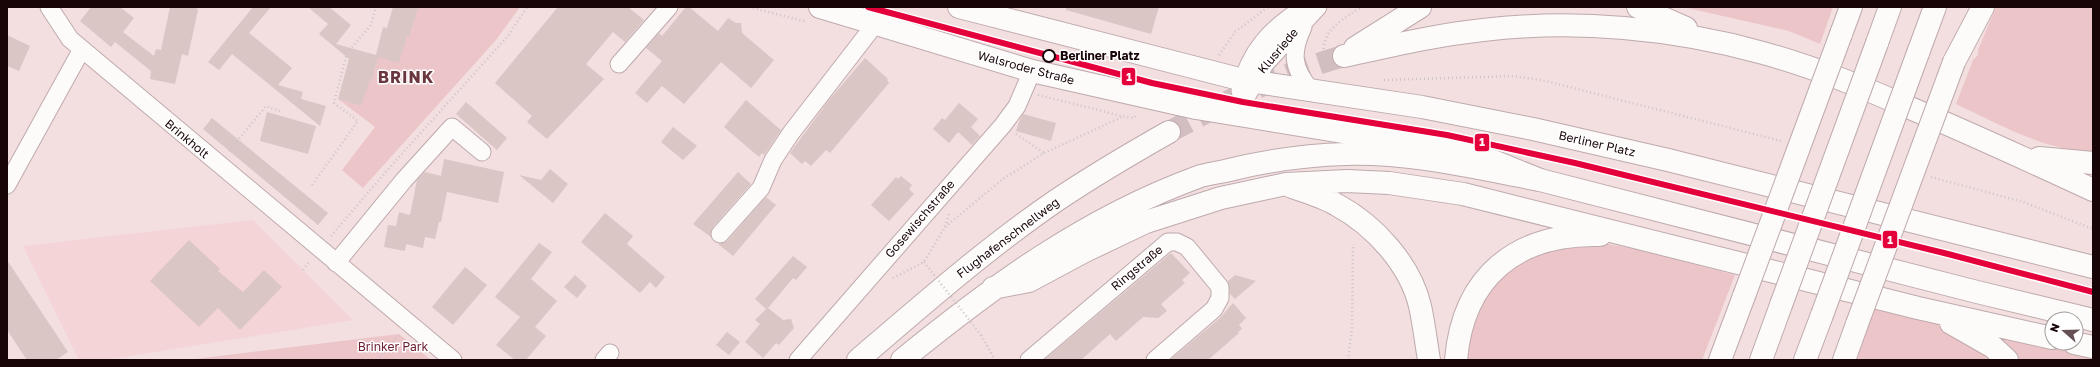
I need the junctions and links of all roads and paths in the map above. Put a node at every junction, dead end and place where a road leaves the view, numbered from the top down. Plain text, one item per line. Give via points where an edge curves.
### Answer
1 (49, 7) edge
2 (376, 7) edge
3 (527, 7) edge
4 (669, 7) edge
5 (820, 7) edge
6 (959, 7) edge
7 (1268, 7) edge
8 (1361, 7) edge
9 (1420, 7) edge
10 (1638, 7) edge
11 (1851, 7) edge
12 (1890, 7) edge
13 (1935, 7) edge
14 (1974, 7) edge
15 (1983, 7) edge
16 (1310, 11) edge
17 (876, 23) junction
18 (1718, 42) junction
19 (82, 49) junction
20 (1218, 55) dead end
21 (1954, 62) junction
22 (619, 64) dead end
23 (1296, 70) junction
24 (1330, 74) dead end
25 (1028, 80) junction
26 (1379, 80) dead end
27 (1248, 81) junction
28 (1317, 82) junction
29 (282, 112) dead end
30 (1236, 115) junction
31 (1122, 116) junction
32 (1134, 118) dead end
33 (1003, 125) junction
34 (1169, 132) tunnel mouth
35 (1787, 142) dead end
36 (230, 150) dead end
37 (482, 152) dead end
38 (1044, 153) junction
39 (2018, 156) junction
40 (2093, 163) edge
41 (1931, 177) dead end
42 (1540, 180) junction
43 (1286, 184) junction
44 (7, 185) edge
45 (312, 185) dead end
46 (2093, 190) edge
47 (944, 192) junction
48 (945, 227) junction
49 (2093, 229) edge
50 (720, 234) dead end
51 (1627, 236) junction
52 (1353, 244) dead end
53 (320, 250) junction
54 (336, 262) junction
55 (924, 262) junction
56 (2093, 267) edge
57 (892, 278) dead end
58 (993, 288) junction
59 (1918, 308) junction
60 (2093, 320) edge
61 (409, 322) junction
62 (2044, 336) edge
63 (377, 360) edge
64 (453, 360) edge
65 (798, 360) edge
66 (858, 360) edge
67 (902, 360) edge
68 (995, 360) edge
69 (1029, 360) edge
70 (1155, 360) edge
71 (1348, 360) edge
72 (1429, 360) edge
73 (1456, 360) edge
74 (1720, 360) edge
75 (1761, 360) edge
76 (1805, 360) edge
77 (1844, 360) edge
78 (2007, 360) edge

1 - 19 street, Brinkholt via 70,38
2 - 45 path via 371,25 347,53 334,103 358,121
3 - 53 path via 508,36 395,161
4 - 22 street
5 - 17 main road, Walsroder Straße
6 - 27 main road
7 - 20 path via 1235,32
8 - 28 path via 1336,24 1325,36
9 - 18 main road via 1344,56 1422,39 1527,27 1624,28
10 - 18 main road
11 - 74 main road, bridge
12 - 75 main road, bridge
13 - 76 main road, bridge
14 - 21 main road
15 - 21 main road
16 - 23 street, Klusriede via 1294,53
16 - 27 street, Klusriede
17 - 25 main road, Walsroder Straße
17 - 50 street via 772,160 761,188
18 - 39 main road via 1816,69
19 - 44 street
19 - 53 street, Brinkholt
21 - 77 main road, bridge
23 - 28 street
23 - 28 path
24 - 28 path
25 - 30 main road, Walsroder Straße
25 - 31 path via 1032,93
25 - 33 street, Gosewischstraße via 1017,106
26 - 35 path via 1520,77 1546,81
27 - 28 main road, Berliner Platz
27 - 30 street, Klusriede
28 - 56 main road, Berliner Platz via 1422,107 1533,129
29 - 36 path via 266,106
30 - 42 main road, Walsroder Straße via 1453,150 1493,161
31 - 32 path
31 - 38 path
33 - 38 path
33 - 47 street, Gosewischstraße
34 - 66 main road, Flughafenschnellweg via 1116,162 1056,201 970,266
37 - 54 street via 452,127
38 - 48 path via 1003,179
39 - 40 main road
39 - 46 main road
41 - 49 path via 2023,202
42 - 58 main road via 1467,166 1393,156 1347,154 1298,157 1254,164 1200,176 1122,209 1068,238
42 - 60 main road
43 - 51 main road via 1347,181 1422,187 1470,196
43 - 58 main road via 1221,198 1146,222 1029,281
43 - 72 main road via 1342,208 1376,234 1393,253 1420,305
47 - 48 path via 952,203
47 - 65 street, Gosewischstraße
48 - 55 path
51 - 59 main road
51 - 73 main road via 1576,235 1547,240 1509,259 1491,274 1475,293 1464,315
52 - 71 path via 1352,329
53 - 54 street, Brinkholt
54 - 61 street, Brinkholt
55 - 57 path
55 - 68 path, bridge via 981,335
58 - 67 main road
59 - 62 main road
59 - 78 main road via 1960,327 1993,347
61 - 63 path
61 - 64 street, Brinkholt
69 - 70 street, Ringstraße via 1168,242 1177,242 1187,247 1220,287 1220,298 1214,309

